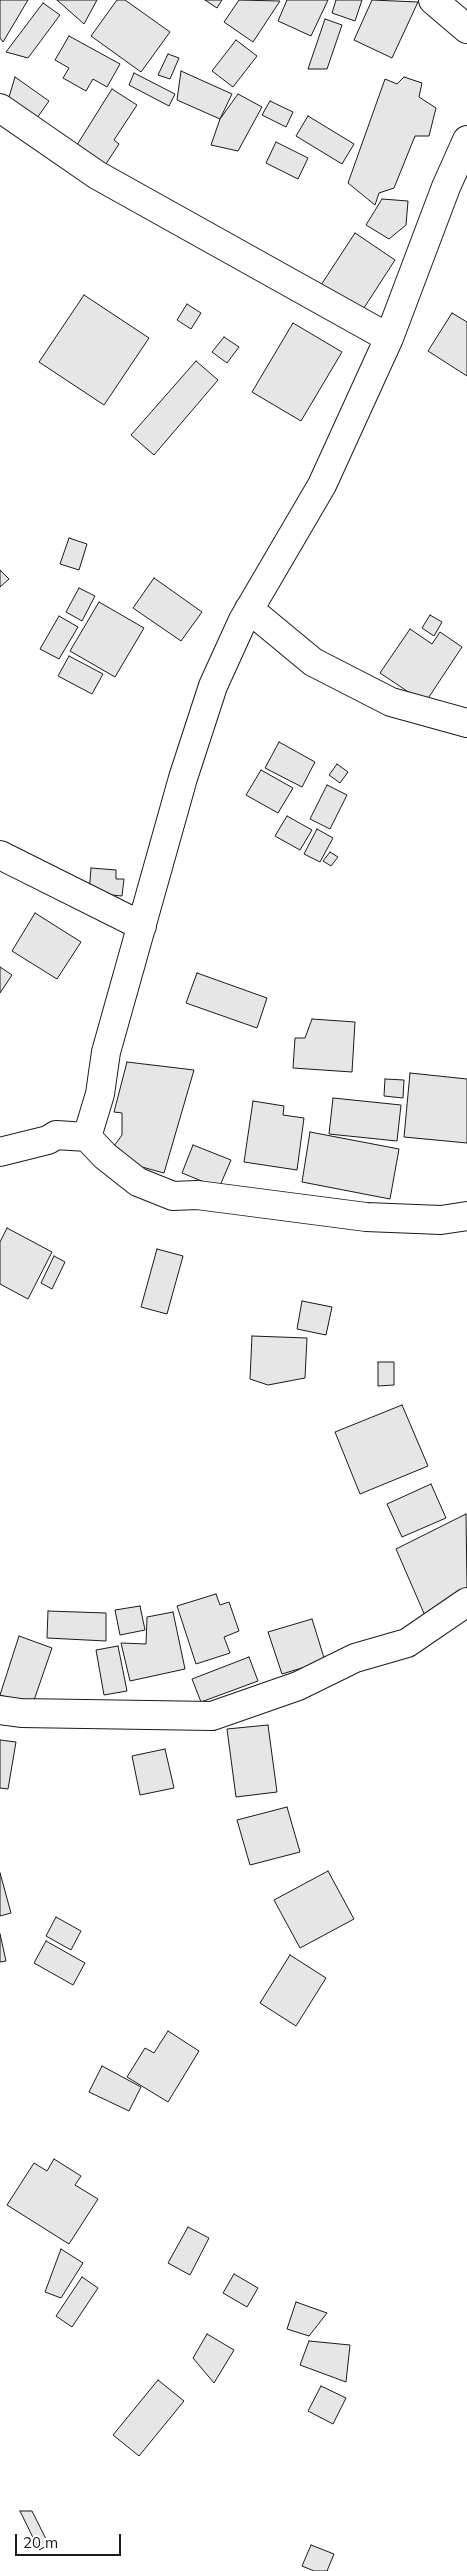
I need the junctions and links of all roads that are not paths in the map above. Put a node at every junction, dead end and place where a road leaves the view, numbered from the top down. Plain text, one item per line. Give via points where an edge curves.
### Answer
1 (433, 0) edge
2 (467, 29) edge
3 (0, 108) edge
4 (467, 140) edge
5 (389, 338) junction
6 (249, 609) junction
7 (467, 723) edge
8 (0, 855) edge
9 (142, 926) junction
10 (87, 1137) junction
11 (0, 1152) edge
12 (467, 1216) edge
13 (467, 1602) edge
14 (0, 1710) edge

1 - 2 street
3 - 5 street via 97,175
4 - 5 street
5 - 6 street via 322,485
6 - 7 street via 313,662 330,671 391,702
6 - 9 street via 213,686 183,778
8 - 9 street
9 - 10 street via 106,1052 100,1094
10 - 11 street via 56,1135
10 - 12 street via 138,1182 173,1196 197,1195 366,1217 441,1220
13 - 14 street via 408,1642 355,1658 298,1686 212,1716

